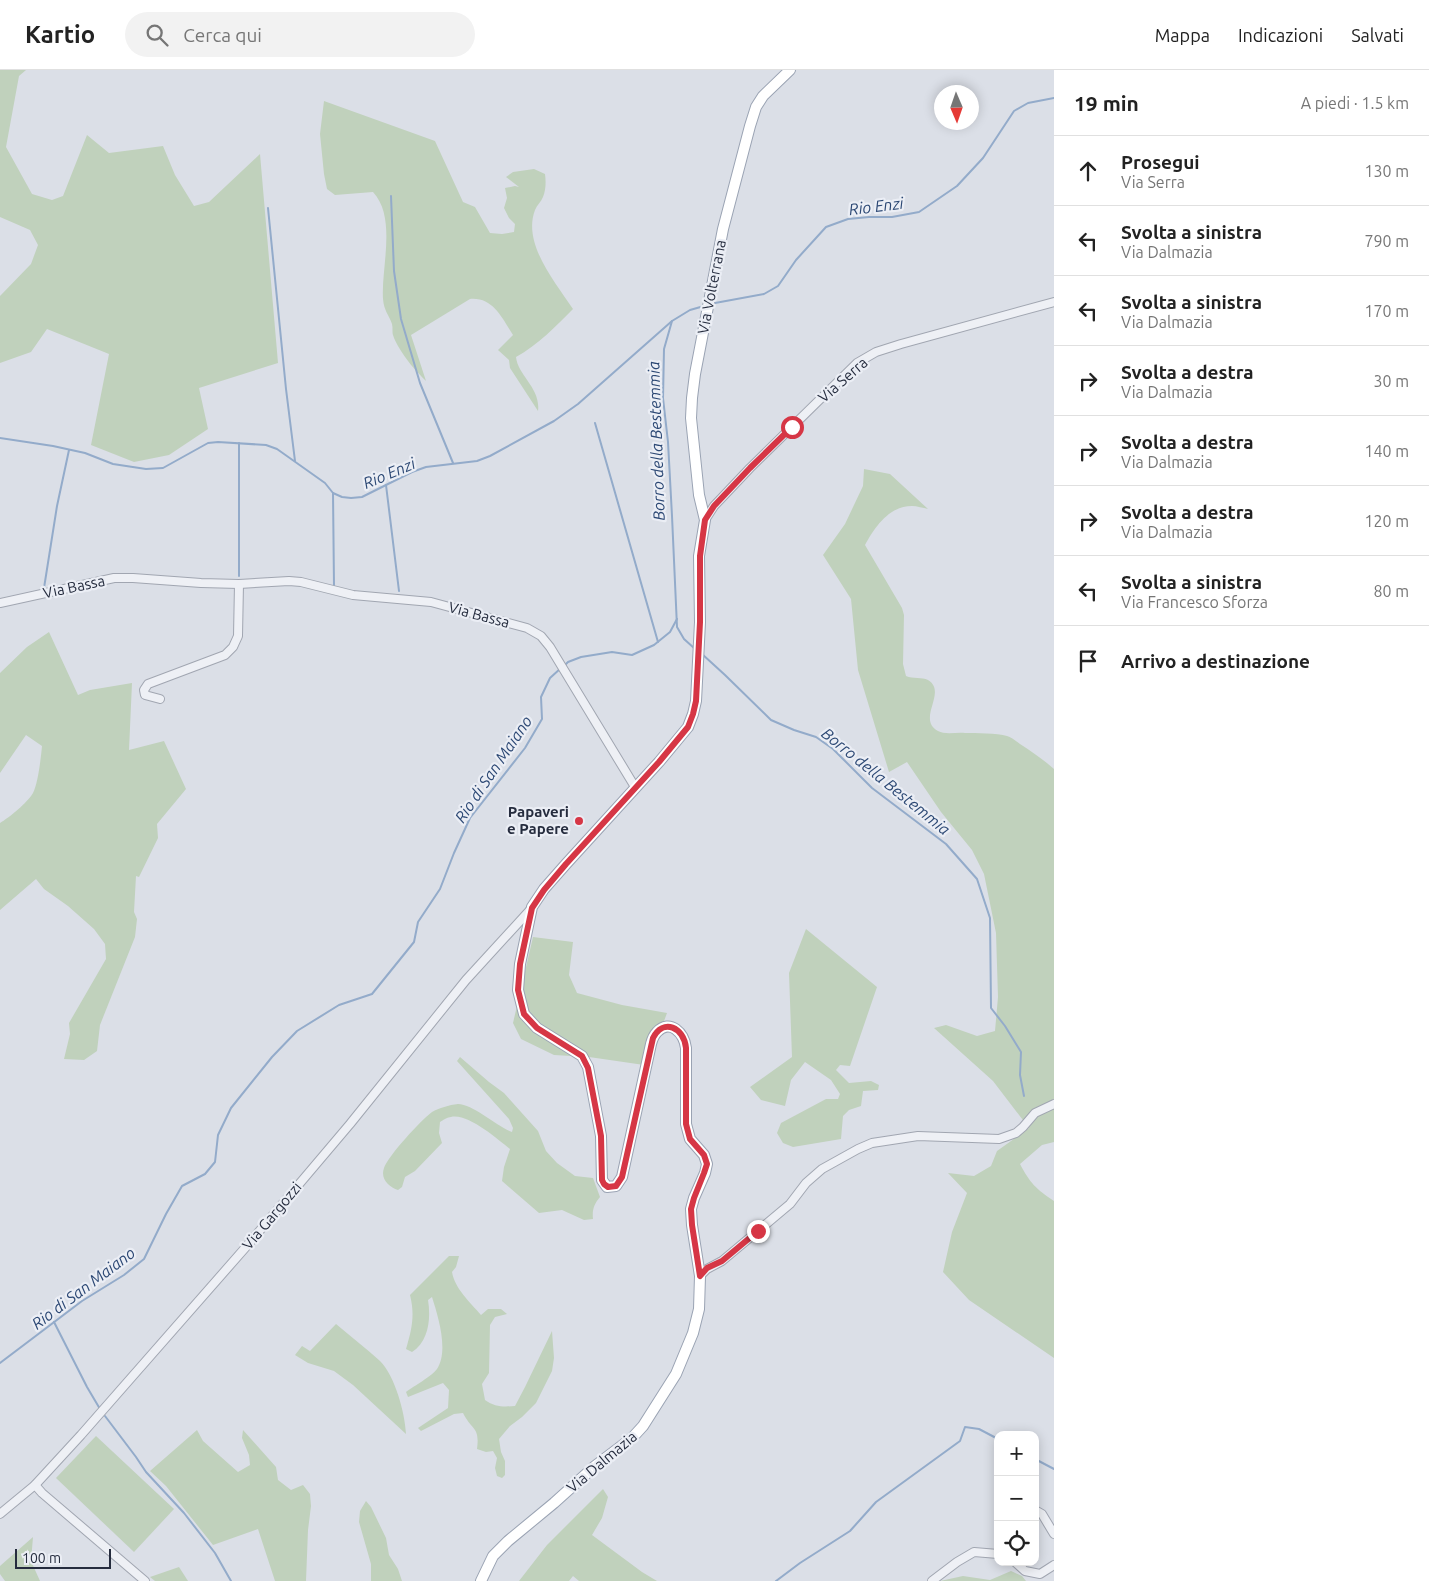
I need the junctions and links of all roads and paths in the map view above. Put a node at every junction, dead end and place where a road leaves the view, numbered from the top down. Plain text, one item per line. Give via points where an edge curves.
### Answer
1 (790, 70) edge
2 (1054, 302) edge
3 (705, 520) junction
4 (239, 584) junction
5 (0, 602) edge
6 (160, 699) dead end
7 (635, 787) junction
8 (532, 908) junction
9 (1054, 1104) edge
10 (700, 1276) junction
11 (35, 1484) junction
12 (1039, 1512) edge
13 (0, 1514) edge
14 (1054, 1534) edge
15 (994, 1554) edge
16 (1054, 1565) edge
17 (1019, 1566) edge
18 (145, 1581) edge
19 (481, 1581) edge
20 (932, 1581) edge

1 - 3 main road, Via Volterrana via 763,96 750,126 723,228 695,374 692,418 699,495
2 - 3 street, Via Serra via 901,344 876,352 857,363 750,468
3 - 7 main road, Via Dalmazia via 700,556 698,658 693,714 688,727
4 - 5 street, Via Bassa via 114,578
4 - 6 street via 238,636 233,647 225,655 148,684 145,695
4 - 7 street, Via Bassa via 301,582 353,595 416,599 527,628 541,636 559,660
7 - 8 main road, Via Dalmazia via 566,864
8 - 10 main road, Via Dalmazia via 518,990 524,1014 537,1028 582,1056 588,1068 601,1136 602,1180 608,1187 616,1186 622,1177 656,1033 671,1028 683,1037 686,1048 686,1124 690,1139 704,1155 707,1164 691,1209
8 - 11 street, Via Gargozzi via 466,980 245,1248
9 - 10 street via 1035,1113 1024,1127 1006,1138 918,1136 872,1143 843,1156 822,1169 790,1204
10 - 19 main road, Via Dalmazia via 700,1309 693,1333 676,1374 643,1426 508,1541 494,1556
11 - 13 street, Via Gargozzi
11 - 18 street
12 - 14 street
15 - 20 street via 974,1552
16 - 17 street via 1040,1574 1025,1571

